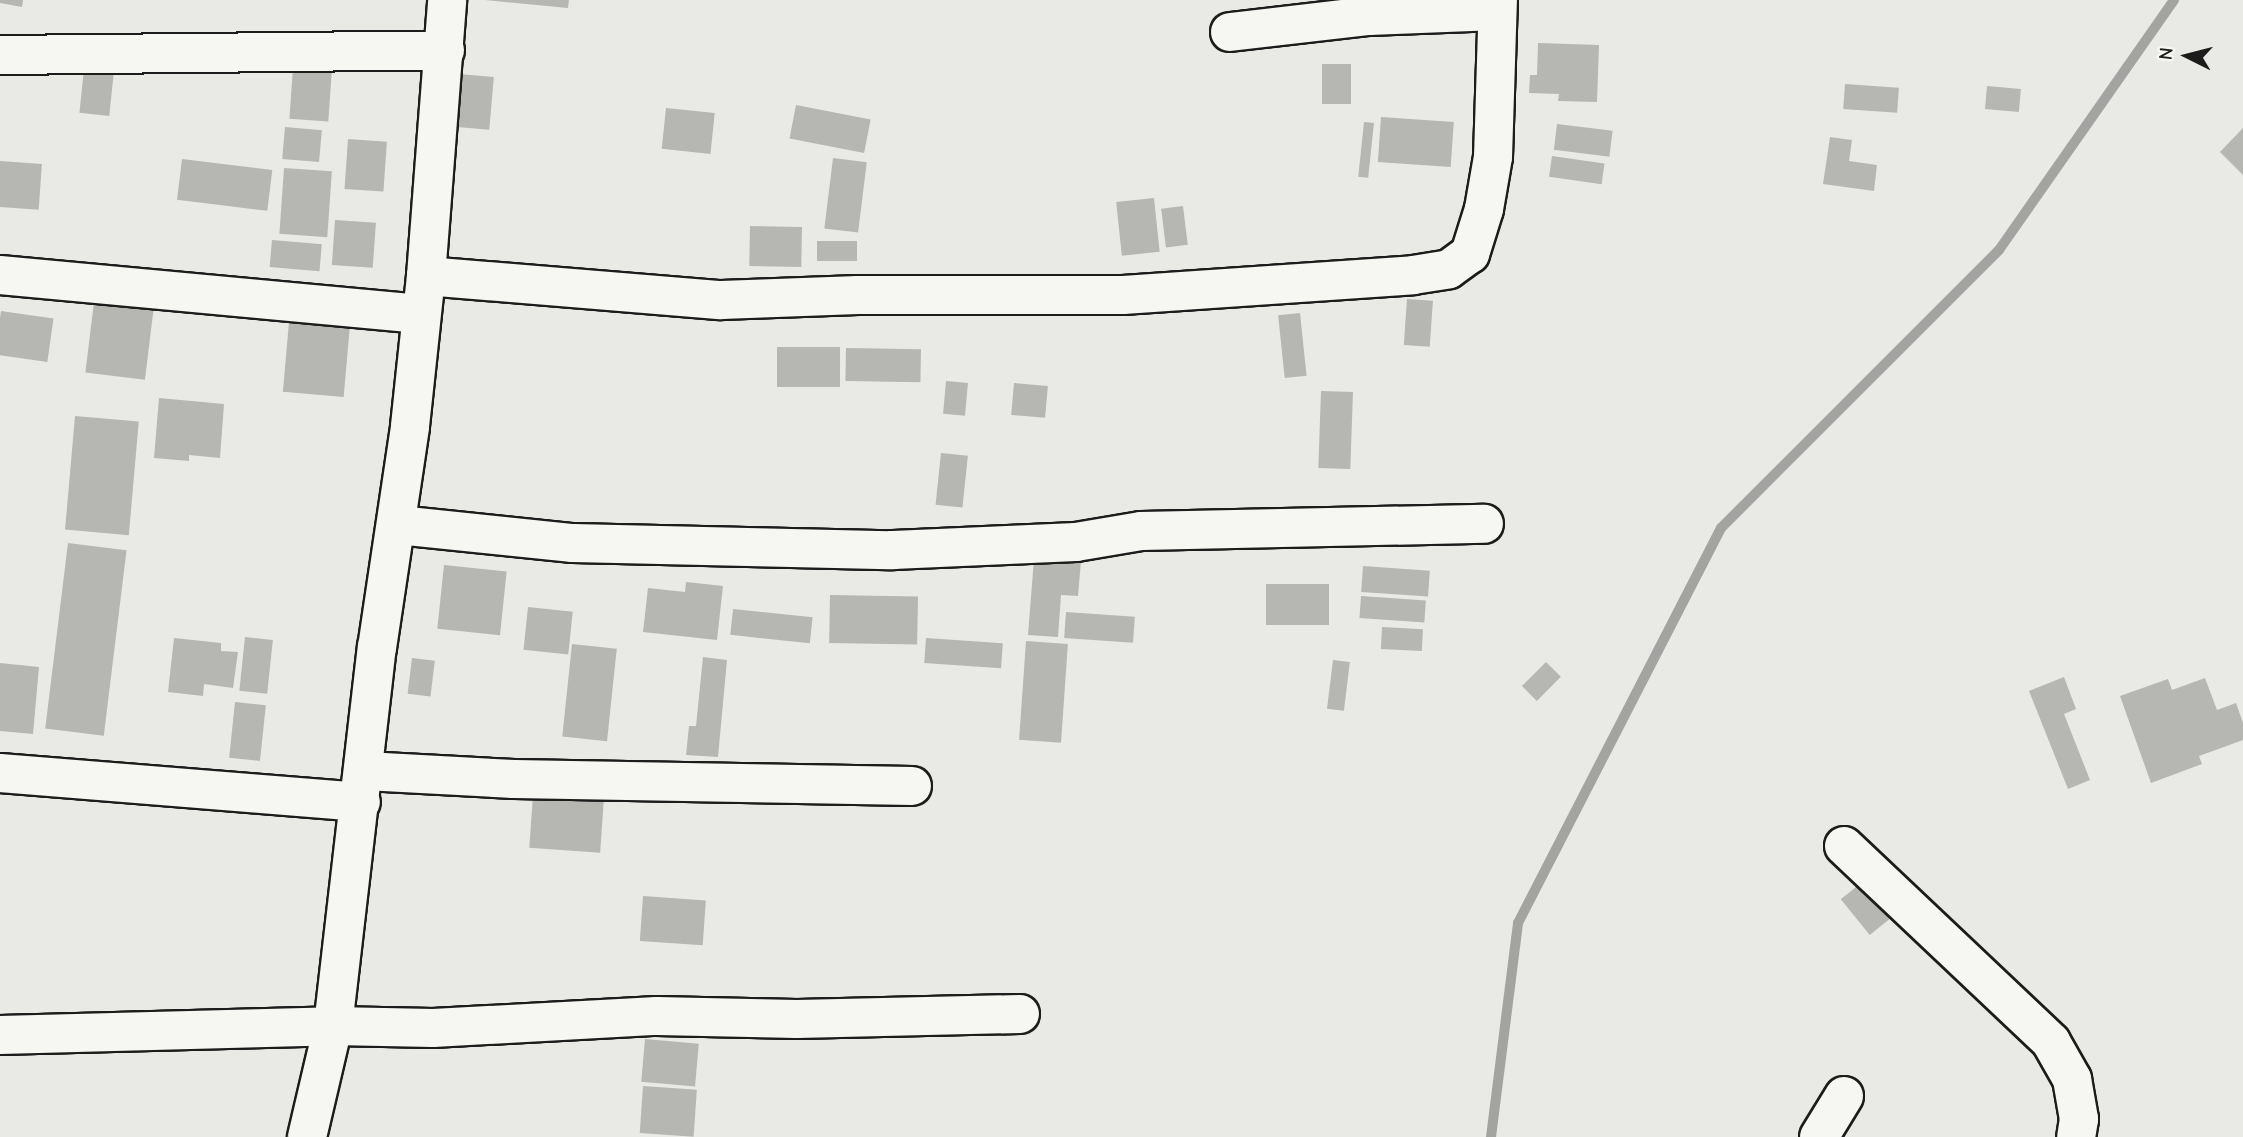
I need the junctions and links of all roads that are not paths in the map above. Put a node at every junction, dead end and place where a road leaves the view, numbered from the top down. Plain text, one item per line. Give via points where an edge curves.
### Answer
1 (447, 0) edge
2 (1498, 5) edge
3 (1230, 32) dead end
4 (445, 50) junction
5 (0, 55) edge
6 (0, 275) edge
7 (426, 276) junction
8 (420, 314) junction
9 (1484, 524) dead end
10 (398, 526) junction
11 (0, 773) edge
12 (912, 786) dead end
13 (363, 787) junction
14 (1844, 846) dead end
15 (1020, 1014) dead end
16 (333, 1026) junction
17 (0, 1035) edge
18 (1844, 1096) dead end
19 (307, 1137) edge
20 (1819, 1137) edge
21 (2076, 1137) edge

1 - 4 street
2 - 3 street
2 - 7 street via 1493,157 1484,209 1470,254 1449,269 1123,295 721,300
4 - 5 street
4 - 7 street
6 - 8 street
7 - 8 street
8 - 10 street
9 - 10 street via 1141,531 1076,542 893,550 573,543
10 - 13 street via 377,648
11 - 13 street
12 - 13 street via 514,779
13 - 16 street
14 - 21 street via 2051,1042 2072,1079
15 - 16 street via 797,1019 656,1016 433,1028
16 - 17 street
16 - 19 street
18 - 20 street

